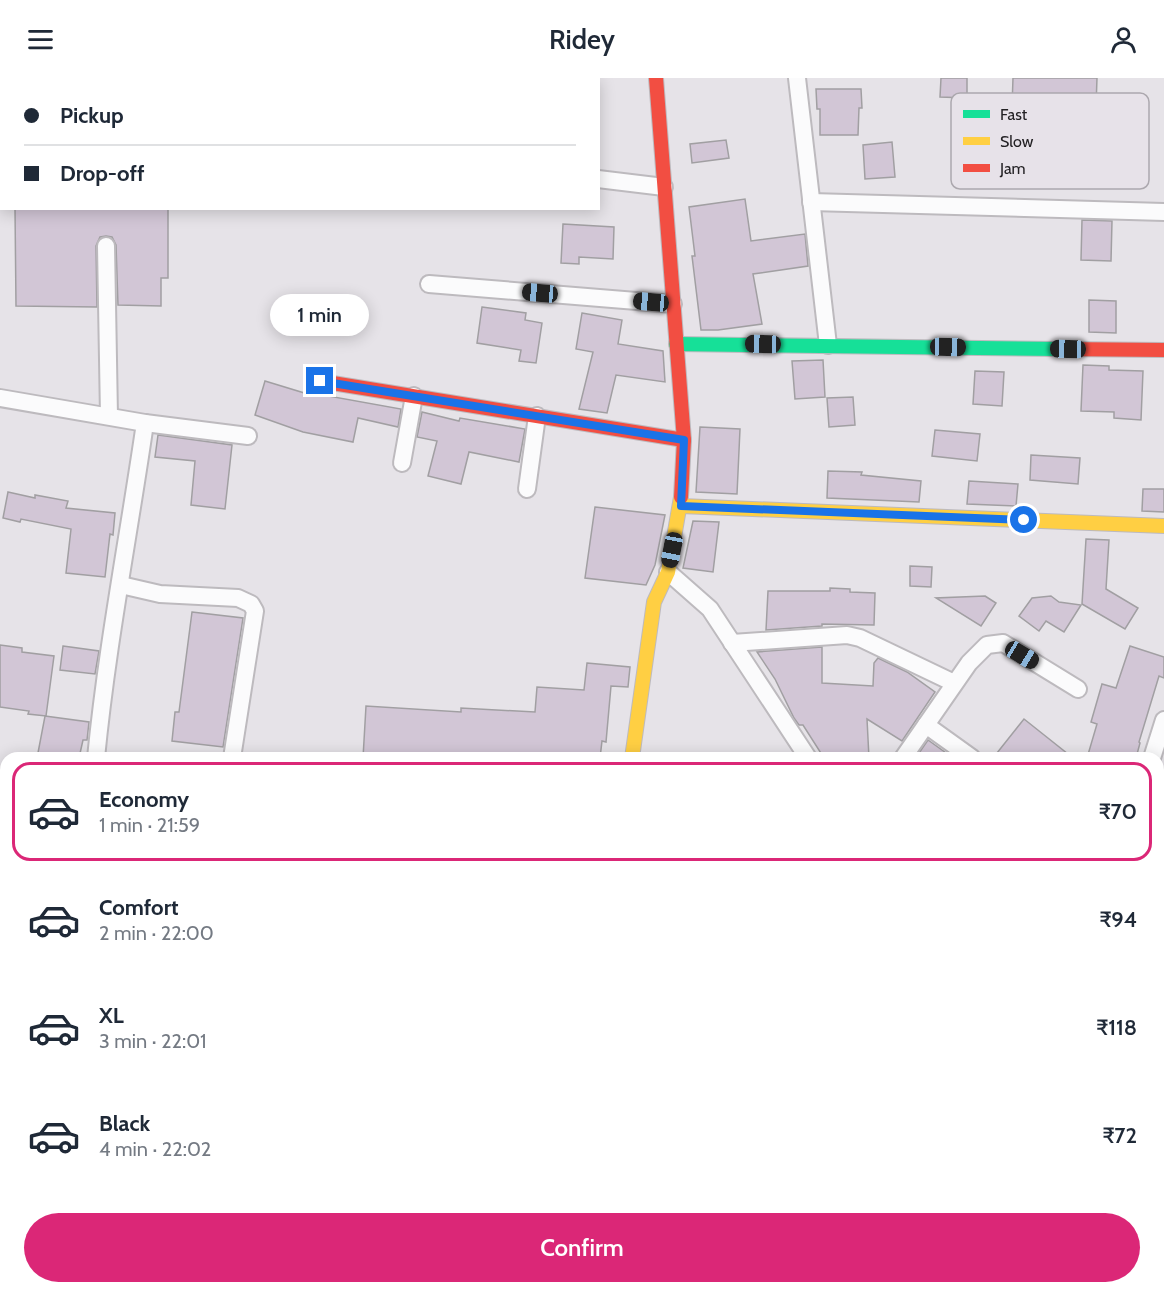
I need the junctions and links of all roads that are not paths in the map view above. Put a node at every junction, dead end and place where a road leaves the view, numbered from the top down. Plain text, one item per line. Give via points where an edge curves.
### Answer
1 (656, 78) edge
2 (796, 78) edge
3 (600, 179) edge
4 (664, 187) junction
5 (811, 202) junction
6 (1164, 212) edge
7 (106, 246) dead end
8 (429, 284) dead end
9 (673, 304) junction
10 (676, 344) junction
11 (828, 345) junction
12 (1164, 350) edge
13 (320, 381) dead end
14 (414, 396) junction
15 (0, 398) edge
16 (109, 416) junction
17 (537, 416) junction
18 (145, 423) junction
19 (248, 436) dead end
20 (684, 440) junction
21 (402, 464) dead end
22 (527, 489) dead end
23 (681, 506) junction
24 (1164, 526) edge
25 (668, 572) junction
26 (121, 585) junction
27 (732, 643) junction
28 (954, 683) junction
29 (1078, 689) dead end
30 (1164, 720) edge
31 (926, 725) junction
32 (97, 752) edge
33 (233, 752) edge
34 (633, 752) edge
35 (804, 752) edge
36 (907, 752) edge
37 (964, 752) edge
38 (1154, 752) edge

1 - 4 street
2 - 5 street
3 - 4 street
4 - 9 street
5 - 6 street
5 - 11 street
7 - 16 street
8 - 9 street
9 - 10 street
10 - 11 street
10 - 20 street
11 - 12 street
13 - 14 street
14 - 17 street
14 - 21 street
15 - 16 street
16 - 18 street
17 - 20 street
17 - 22 street
18 - 19 street
18 - 26 street
20 - 23 street
23 - 24 street
23 - 25 street
25 - 27 street via 710,609
25 - 34 street via 654,602
26 - 32 street
26 - 33 street via 160,594 238,597 251,604 255,610
27 - 28 street via 847,635
27 - 35 street
28 - 29 street via 987,645 1003,643
28 - 31 street
30 - 38 street
31 - 36 street
31 - 37 street

